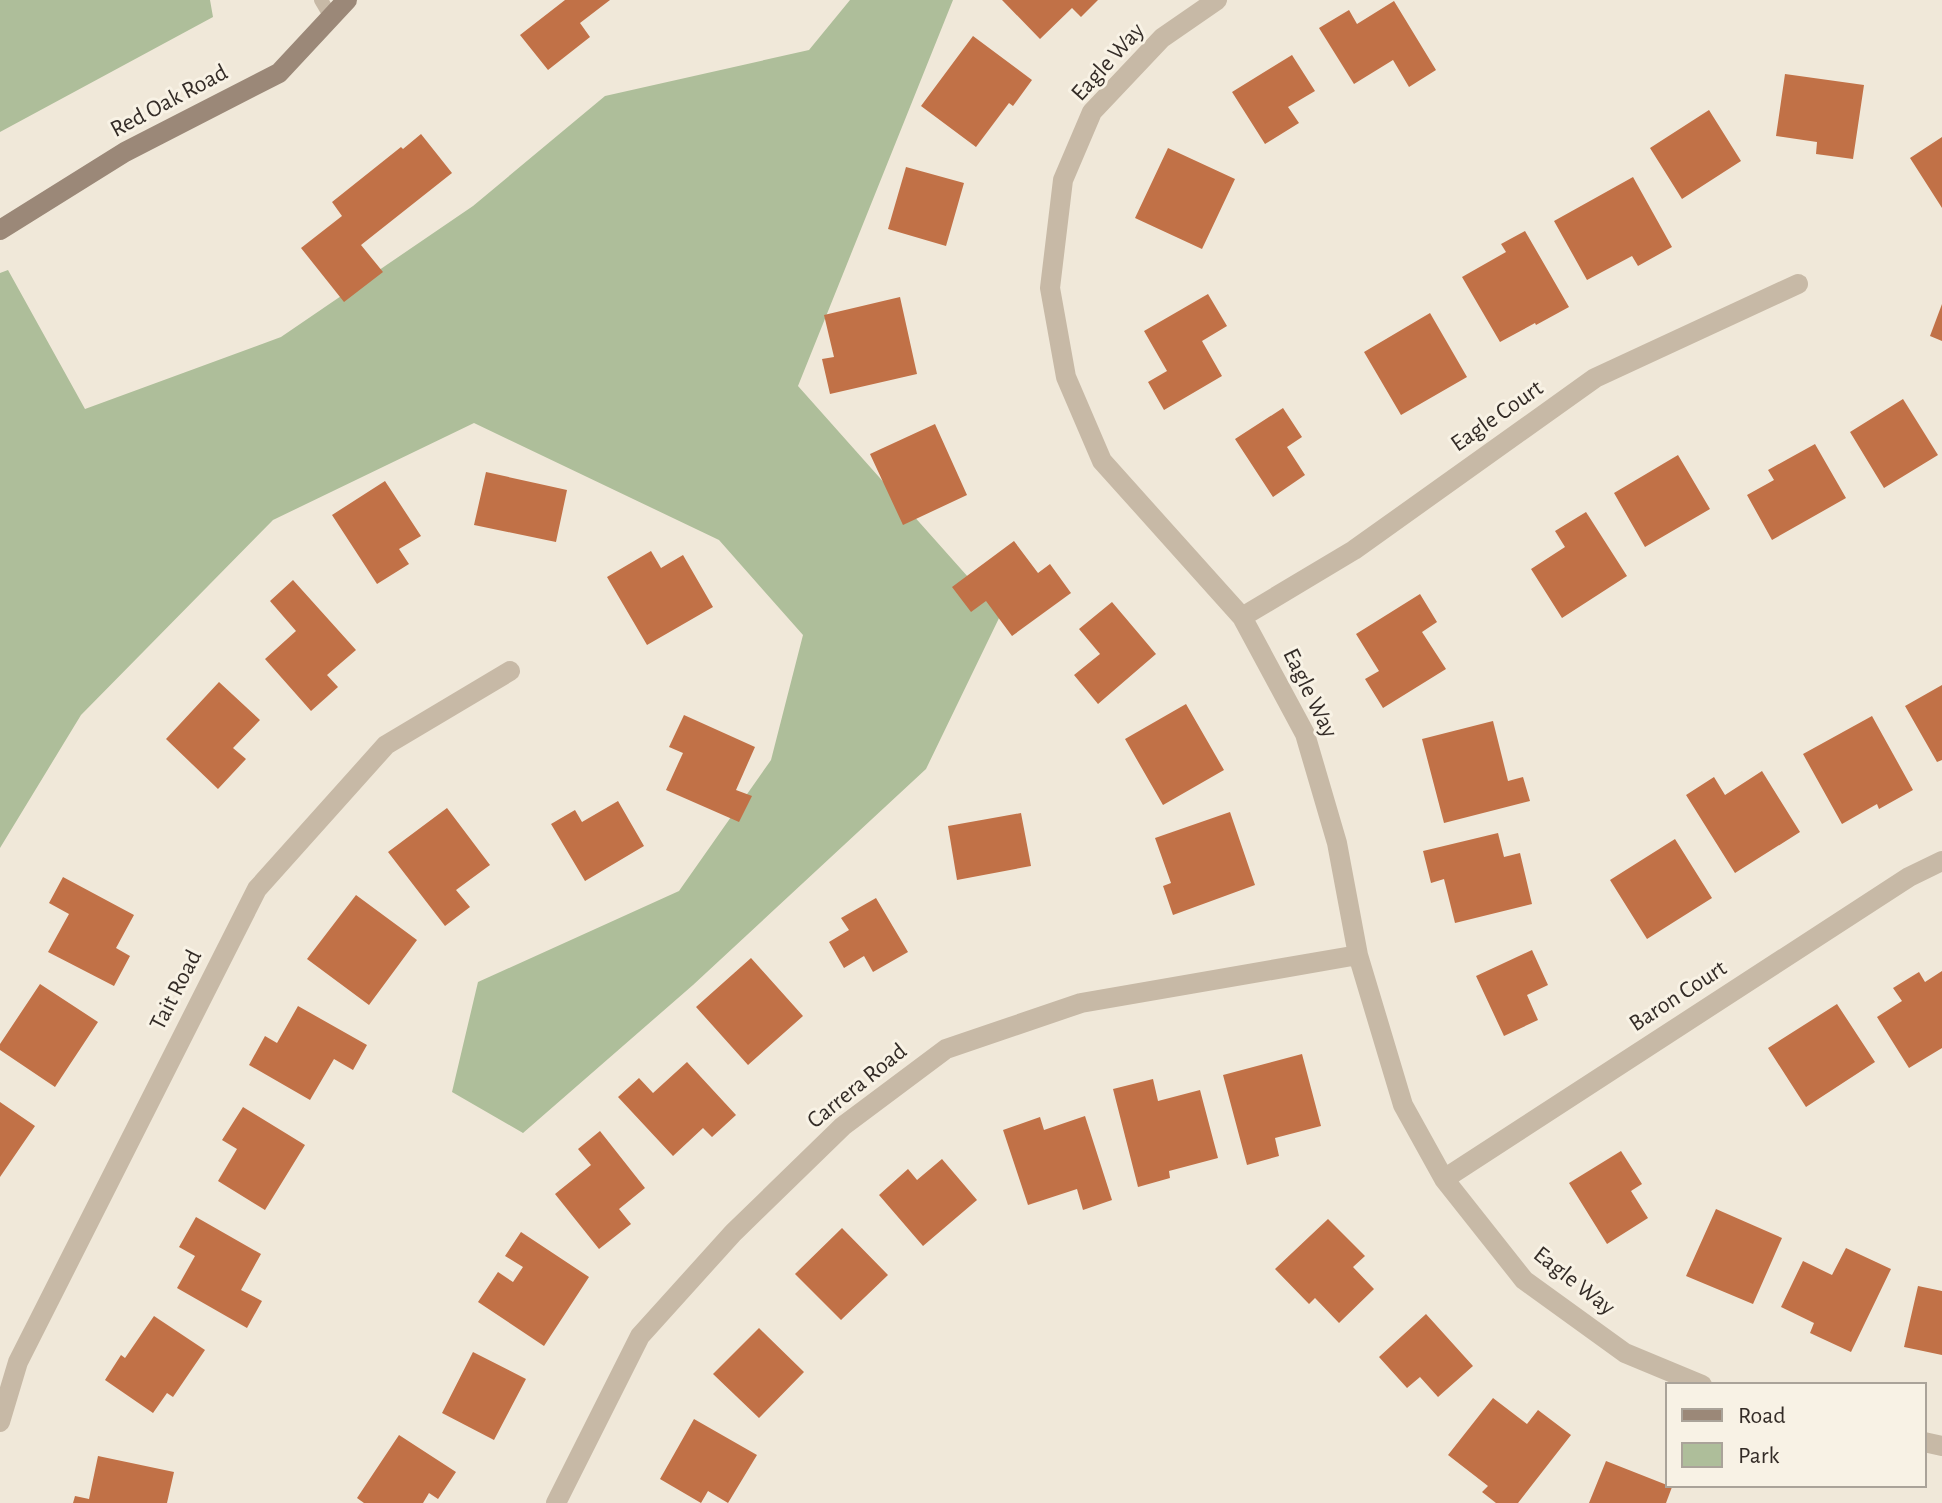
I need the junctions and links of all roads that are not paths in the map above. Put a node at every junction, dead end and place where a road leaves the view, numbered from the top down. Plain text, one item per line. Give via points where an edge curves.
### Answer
1 (347, 0) edge
2 (1217, 0) edge
3 (326, 8) edge
4 (0, 230) edge
5 (1798, 284) dead end
6 (1242, 617) junction
7 (510, 671) dead end
8 (1942, 861) edge
9 (1358, 955) junction
10 (1444, 1179) junction
11 (1697, 1383) edge
12 (0, 1422) edge
13 (556, 1503) edge

1 - 3 street, Red Oak Road
2 - 6 street, Eagle Way via 1162,38 1092,112 1063,180 1050,288 1066,377 1102,461
3 - 4 street, Red Oak Road via 279,73 125,152
5 - 6 street, Eagle Court via 1595,378 1354,550
6 - 9 street, Eagle Way via 1305,734 1337,843
7 - 12 street, Tait Road via 386,745 257,889 18,1362
8 - 10 street, Baron Court via 1909,877
9 - 10 street, Eagle Way via 1403,1105
9 - 13 street, Carrera Road via 1081,1003 946,1049 843,1126 733,1233 640,1336
10 - 11 street, Eagle Way via 1524,1280 1625,1353

